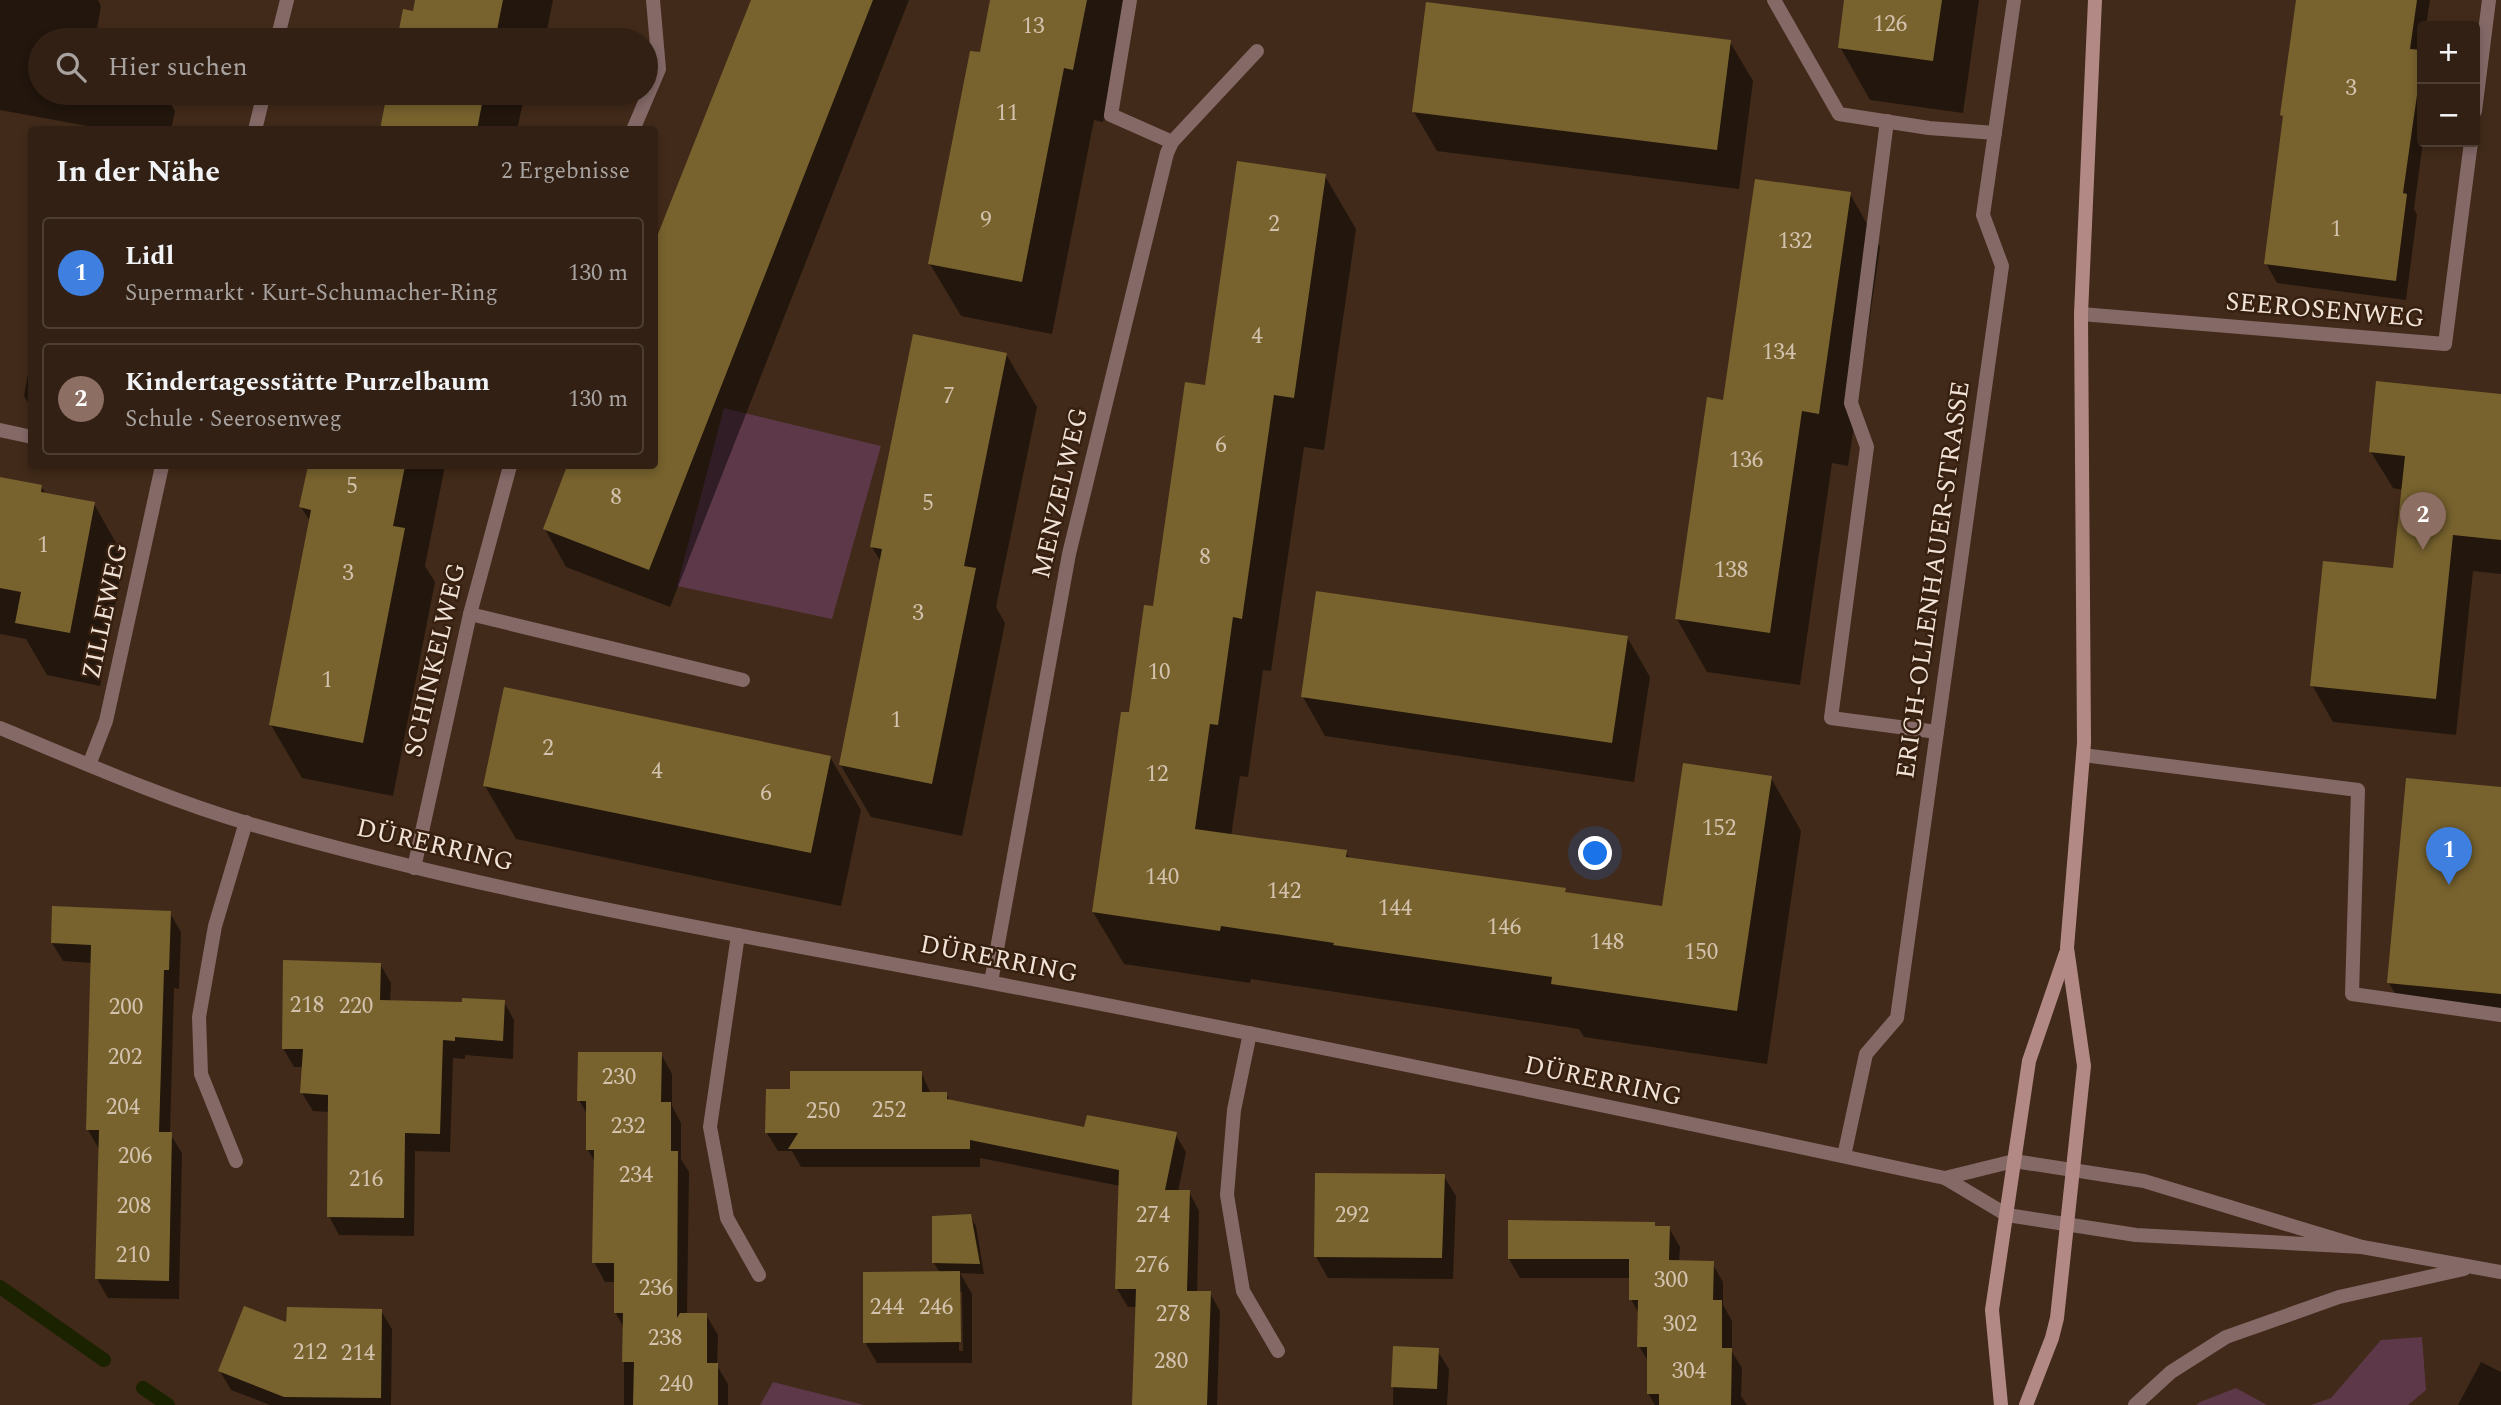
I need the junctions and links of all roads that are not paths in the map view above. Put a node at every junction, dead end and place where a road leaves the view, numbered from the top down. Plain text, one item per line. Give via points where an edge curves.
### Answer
1 (287, 0) edge
2 (653, 0) edge
3 (1130, 0) edge
4 (1774, 0) edge
5 (2014, 0) edge
6 (2095, 0) edge
7 (2489, 0) edge
8 (280, 28) edge
9 (655, 28) edge
10 (1257, 51) dead end
11 (2478, 84) edge
12 (261, 105) edge
13 (644, 105) edge
14 (1887, 121) junction
15 (256, 126) edge
16 (635, 126) edge
17 (1995, 132) junction
18 (1172, 142) junction
19 (2470, 147) edge
20 (2081, 314) junction
21 (0, 430) edge
22 (28, 436) edge
23 (161, 469) edge
24 (509, 469) edge
25 (470, 614) junction
26 (743, 680) dead end
27 (0, 728) edge
28 (1937, 732) junction
29 (2083, 755) junction
30 (89, 765) junction
31 (246, 822) junction
32 (414, 868) junction
33 (738, 935) junction
34 (2067, 948) junction
35 (991, 982) junction
36 (2501, 1015) edge
37 (1250, 1033) junction
38 (1844, 1156) junction
39 (236, 1161) dead end
40 (2014, 1161) junction
41 (2074, 1171) junction
42 (1945, 1178) junction
43 (2007, 1215) junction
44 (2068, 1225) junction
45 (2361, 1247) junction
46 (2472, 1267) junction
47 (2501, 1272) edge
48 (759, 1275) dead end
49 (1278, 1350) dead end
50 (2001, 1405) edge
51 (2026, 1405) edge
52 (2135, 1405) edge

1 - 8 street
2 - 9 street
3 - 18 street via 1111,115
4 - 14 street via 1839,114
5 - 17 street, ERICH-OLLENHAUER-STRASSE
6 - 20 street
7 - 11 street
10 - 18 street, MENZELWEG
12 - 15 street
13 - 16 street
14 - 17 street
14 - 28 street via 1851,404 1867,447 1831,718
17 - 28 street, ERICH-OLLENHAUER-STRASSE via 1983,215 2002,266
18 - 35 street, MENZELWEG via 1069,554
19 - 20 street, SEEROSENWEG via 2445,344
20 - 29 street
21 - 22 street
23 - 30 street, ZILLEWEG via 106,721
24 - 25 street, SCHINKELWEG
25 - 26 street
25 - 32 street, SCHINKELWEG
27 - 30 street, DÜRERRING
28 - 38 street, ERICH-OLLENHAUER-STRASSE via 1897,1018 1866,1054
29 - 34 street
29 - 36 street via 2358,790 2352,994
30 - 31 street, DÜRERRING
31 - 32 street, DÜRERRING
31 - 39 street via 215,926 198,1017 201,1074
32 - 33 street, DÜRERRING
33 - 35 street, DÜRERRING
33 - 48 street via 710,1127 727,1219
34 - 40 street via 2029,1061
34 - 41 street via 2084,1066
35 - 37 street, DÜRERRING
37 - 38 street, DÜRERRING
37 - 49 street via 1234,1110 1227,1195 1243,1291
38 - 42 street, DÜRERRING
40 - 41 street
40 - 42 street, DÜRERRING
40 - 43 street
41 - 44 street
41 - 45 street via 2144,1181
42 - 43 street, DÜRERRING
43 - 44 street, DÜRERRING
43 - 50 street via 1992,1310
44 - 45 street, DÜRERRING via 2137,1235
44 - 51 street via 2052,1338
45 - 46 street
46 - 47 street
46 - 52 street via 2339,1297 2226,1337 2171,1372

